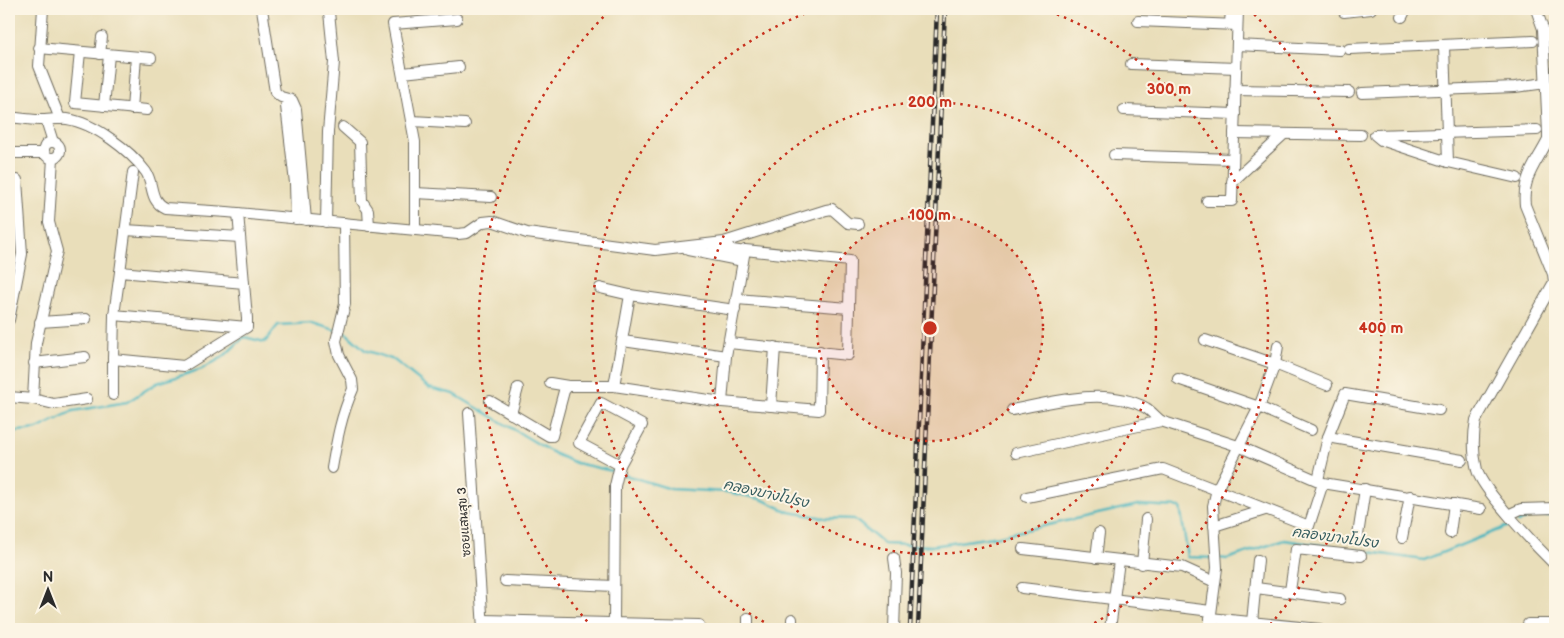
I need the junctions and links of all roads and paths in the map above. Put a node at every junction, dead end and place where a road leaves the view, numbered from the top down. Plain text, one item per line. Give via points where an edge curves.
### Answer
1 (43, 9) edge
2 (262, 9) edge
3 (1231, 9) edge
4 (1238, 9) edge
5 (1371, 9) edge
6 (1536, 9) edge
7 (330, 12) dead end
8 (1344, 12) dead end
9 (457, 18) dead end
10 (1138, 21) dead end
11 (1234, 24) junction
12 (102, 37) dead end
13 (1533, 41) dead end
14 (1237, 45) junction
15 (1444, 46) junction
16 (39, 48) junction
17 (80, 52) junction
18 (105, 54) junction
19 (136, 57) junction
20 (152, 58) dead end
21 (1132, 64) dead end
22 (459, 67) dead end
23 (1236, 68) junction
24 (403, 73) junction
25 (1546, 83) junction
26 (1235, 90) junction
27 (1445, 90) junction
28 (1349, 92) dead end
29 (1362, 93) dead end
30 (104, 106) junction
31 (286, 106) dead end
32 (132, 109) junction
33 (147, 110) dead end
34 (1124, 110) dead end
35 (1235, 114) junction
36 (9, 117) edge
37 (60, 119) junction
38 (46, 120) junction
39 (412, 121) junction
40 (465, 124) dead end
41 (343, 127) dead end
42 (1537, 130) dead end
43 (1234, 133) junction
44 (1284, 134) junction
45 (1447, 134) junction
46 (1361, 135) dead end
47 (9, 153) edge
48 (1114, 155) dead end
49 (49, 156) junction
50 (1233, 159) junction
51 (1448, 162) junction
52 (133, 172) dead end
53 (1517, 178) dead end
54 (16, 180) dead end
55 (1232, 182) junction
56 (415, 193) junction
57 (491, 197) dead end
58 (1207, 201) dead end
59 (238, 213) junction
60 (301, 219) junction
61 (326, 222) junction
62 (344, 223) junction
63 (858, 224) dead end
64 (369, 226) junction
65 (125, 230) junction
66 (415, 230) junction
67 (240, 237) junction
68 (702, 246) junction
69 (678, 248) junction
70 (744, 257) junction
71 (120, 272) junction
72 (244, 283) junction
73 (600, 288) dead end
74 (630, 295) junction
75 (737, 299) junction
76 (849, 308) junction
77 (735, 310) junction
78 (114, 315) junction
79 (9, 320) edge
80 (86, 320) dead end
81 (40, 322) junction
82 (247, 327) junction
83 (1205, 340) dead end
84 (622, 341) junction
85 (729, 343) junction
86 (1278, 346) dead end
87 (775, 347) junction
88 (820, 351) junction
89 (726, 356) junction
90 (85, 357) dead end
91 (113, 359) junction
92 (34, 363) junction
93 (1275, 364) junction
94 (1178, 379) dead end
95 (550, 383) dead end
96 (1327, 385) dead end
97 (568, 386) junction
98 (614, 386) junction
99 (518, 388) dead end
100 (113, 395) dead end
101 (9, 397) edge
102 (33, 399) junction
103 (87, 399) dead end
104 (490, 401) dead end
105 (722, 402) junction
106 (771, 406) junction
107 (1259, 407) junction
108 (1012, 410) dead end
109 (1439, 410) dead end
110 (469, 414) dead end
111 (511, 414) junction
112 (1161, 421) junction
113 (1311, 430) dead end
114 (1328, 438) junction
115 (1238, 446) junction
116 (1016, 453) dead end
117 (1462, 460) dead end
118 (332, 468) dead end
119 (619, 470) junction
120 (1320, 482) junction
121 (1217, 489) junction
122 (1365, 489) junction
123 (1410, 496) junction
124 (1027, 497) dead end
125 (1454, 504) junction
126 (1555, 508) edge
127 (1481, 509) dead end
128 (1265, 510) junction
129 (1513, 518) junction
130 (1146, 519) dead end
131 (1214, 526) junction
132 (1099, 532) dead end
133 (1450, 533) dead end
134 (1358, 534) dead end
135 (1402, 538) dead end
136 (1023, 549) dead end
137 (1361, 556) dead end
138 (894, 558) dead end
139 (1096, 558) junction
140 (1258, 560) dead end
141 (1119, 561) junction
142 (1142, 564) junction
143 (1555, 565) edge
144 (505, 582) dead end
145 (1215, 582) junction
146 (614, 586) junction
147 (1022, 588) dead end
148 (1256, 588) junction
149 (1290, 591) junction
150 (1340, 599) dead end
151 (1113, 600) junction
152 (1210, 614) junction
153 (748, 618) dead end
154 (1252, 622) junction
155 (614, 623) junction
156 (1528, 624) dead end
157 (1555, 624) edge
158 (483, 625) edge
159 (1302, 628) edge
160 (699, 629) edge
161 (748, 629) edge
162 (894, 629) edge
163 (1110, 629) edge
164 (1209, 629) edge
165 (1320, 629) edge

1 - 16 street
2 - 60 street via 275,92 292,100 296,109
3 - 11 street
4 - 11 street
5 - 8 street
6 - 25 street via 1543,29
7 - 61 street via 334,62
9 - 24 street via 393,24
10 - 11 street
11 - 14 street
12 - 18 street
13 - 15 street
14 - 15 street via 1345,50
14 - 23 street
15 - 27 street
16 - 17 street
16 - 37 street via 39,66
17 - 18 street
17 - 30 street via 76,103
18 - 19 street
18 - 30 street
19 - 20 street
19 - 32 street
21 - 23 street
22 - 24 street
23 - 26 street
24 - 39 street
25 - 27 street
25 - 129 street via 1548,140 1526,179 1524,192 1525,204 1554,282 1476,420 1473,435 1477,471 1485,487
26 - 28 street
26 - 35 street
27 - 29 street
27 - 45 street
30 - 32 street
31 - 60 street
32 - 33 street
34 - 35 street
35 - 43 street
36 - 38 street
37 - 38 street
37 - 59 street via 89,125 126,152 146,172 159,206
38 - 49 street via 53,142 45,145
39 - 40 street
39 - 56 street
41 - 64 street via 360,142 362,201 368,210
42 - 45 street
43 - 44 street
43 - 50 street
44 - 46 street
44 - 55 street
45 - 51 street
45 - 51 street via 1375,135 1380,140
47 - 49 street
48 - 50 street
49 - 81 street via 49,222 57,251
50 - 55 street
51 - 53 street
52 - 65 street
54 - 79 street via 22,254
55 - 58 street via 1232,201
56 - 57 street
56 - 66 street
59 - 60 street
59 - 67 street
60 - 61 street
61 - 62 street
62 - 64 street
62 - 118 street via 345,304 338,355 352,380 353,389 340,420
63 - 68 street via 848,223 832,209 742,238
64 - 66 street
65 - 67 street
65 - 71 street
66 - 69 street via 466,233 483,222 492,221 527,233 636,249
67 - 72 street
68 - 69 street
68 - 70 street
69 - 70 street
70 - 75 street
70 - 76 street via 745,250 850,261
71 - 72 street
71 - 78 street
72 - 82 street
73 - 74 street
74 - 77 street
74 - 84 street
75 - 76 street
75 - 77 street
76 - 88 street via 848,355
77 - 85 street
78 - 82 street
78 - 91 street
80 - 81 street
81 - 92 street
82 - 91 street via 184,366
83 - 93 street
84 - 89 street
84 - 98 street
85 - 87 street
85 - 89 street
86 - 93 street
87 - 88 street
87 - 106 street
88 - 106 street via 819,410
89 - 105 street
90 - 92 street
91 - 100 street
92 - 102 street
93 - 96 street
93 - 107 street
94 - 107 street
95 - 97 street
97 - 98 street
97 - 111 street via 552,436
98 - 105 street
99 - 111 street
101 - 102 street
102 - 103 street via 54,404
104 - 111 street
105 - 106 street
107 - 113 street
107 - 115 street
108 - 112 street via 1067,400 1110,397 1146,408
109 - 114 street via 1344,394
110 - 158 street, ซอยแสนสุข 3
112 - 115 street
112 - 116 street
114 - 117 street
114 - 120 street
115 - 120 street
115 - 121 street
119 - 119 street via 642,425 600,403 579,443
119 - 146 street via 615,486
120 - 122 street
120 - 128 street via 1309,526
121 - 124 street via 1163,469
121 - 128 street
121 - 131 street via 1213,506
122 - 123 street
122 - 134 street
123 - 125 street
123 - 135 street
125 - 127 street
125 - 133 street
126 - 129 street via 1522,509
128 - 131 street
129 - 143 street
130 - 142 street
131 - 145 street
132 - 139 street
136 - 139 street
137 - 149 street via 1296,548
138 - 162 street
139 - 141 street
140 - 148 street
141 - 142 street
141 - 151 street
142 - 145 street via 1182,567
144 - 146 street
145 - 152 street
146 - 155 street
147 - 151 street
148 - 149 street
148 - 154 street
149 - 150 street
151 - 152 street
151 - 163 street
152 - 154 street
152 - 164 street
153 - 161 street
154 - 159 street
155 - 158 street
155 - 160 street via 699,625
156 - 157 street
159 - 165 street

